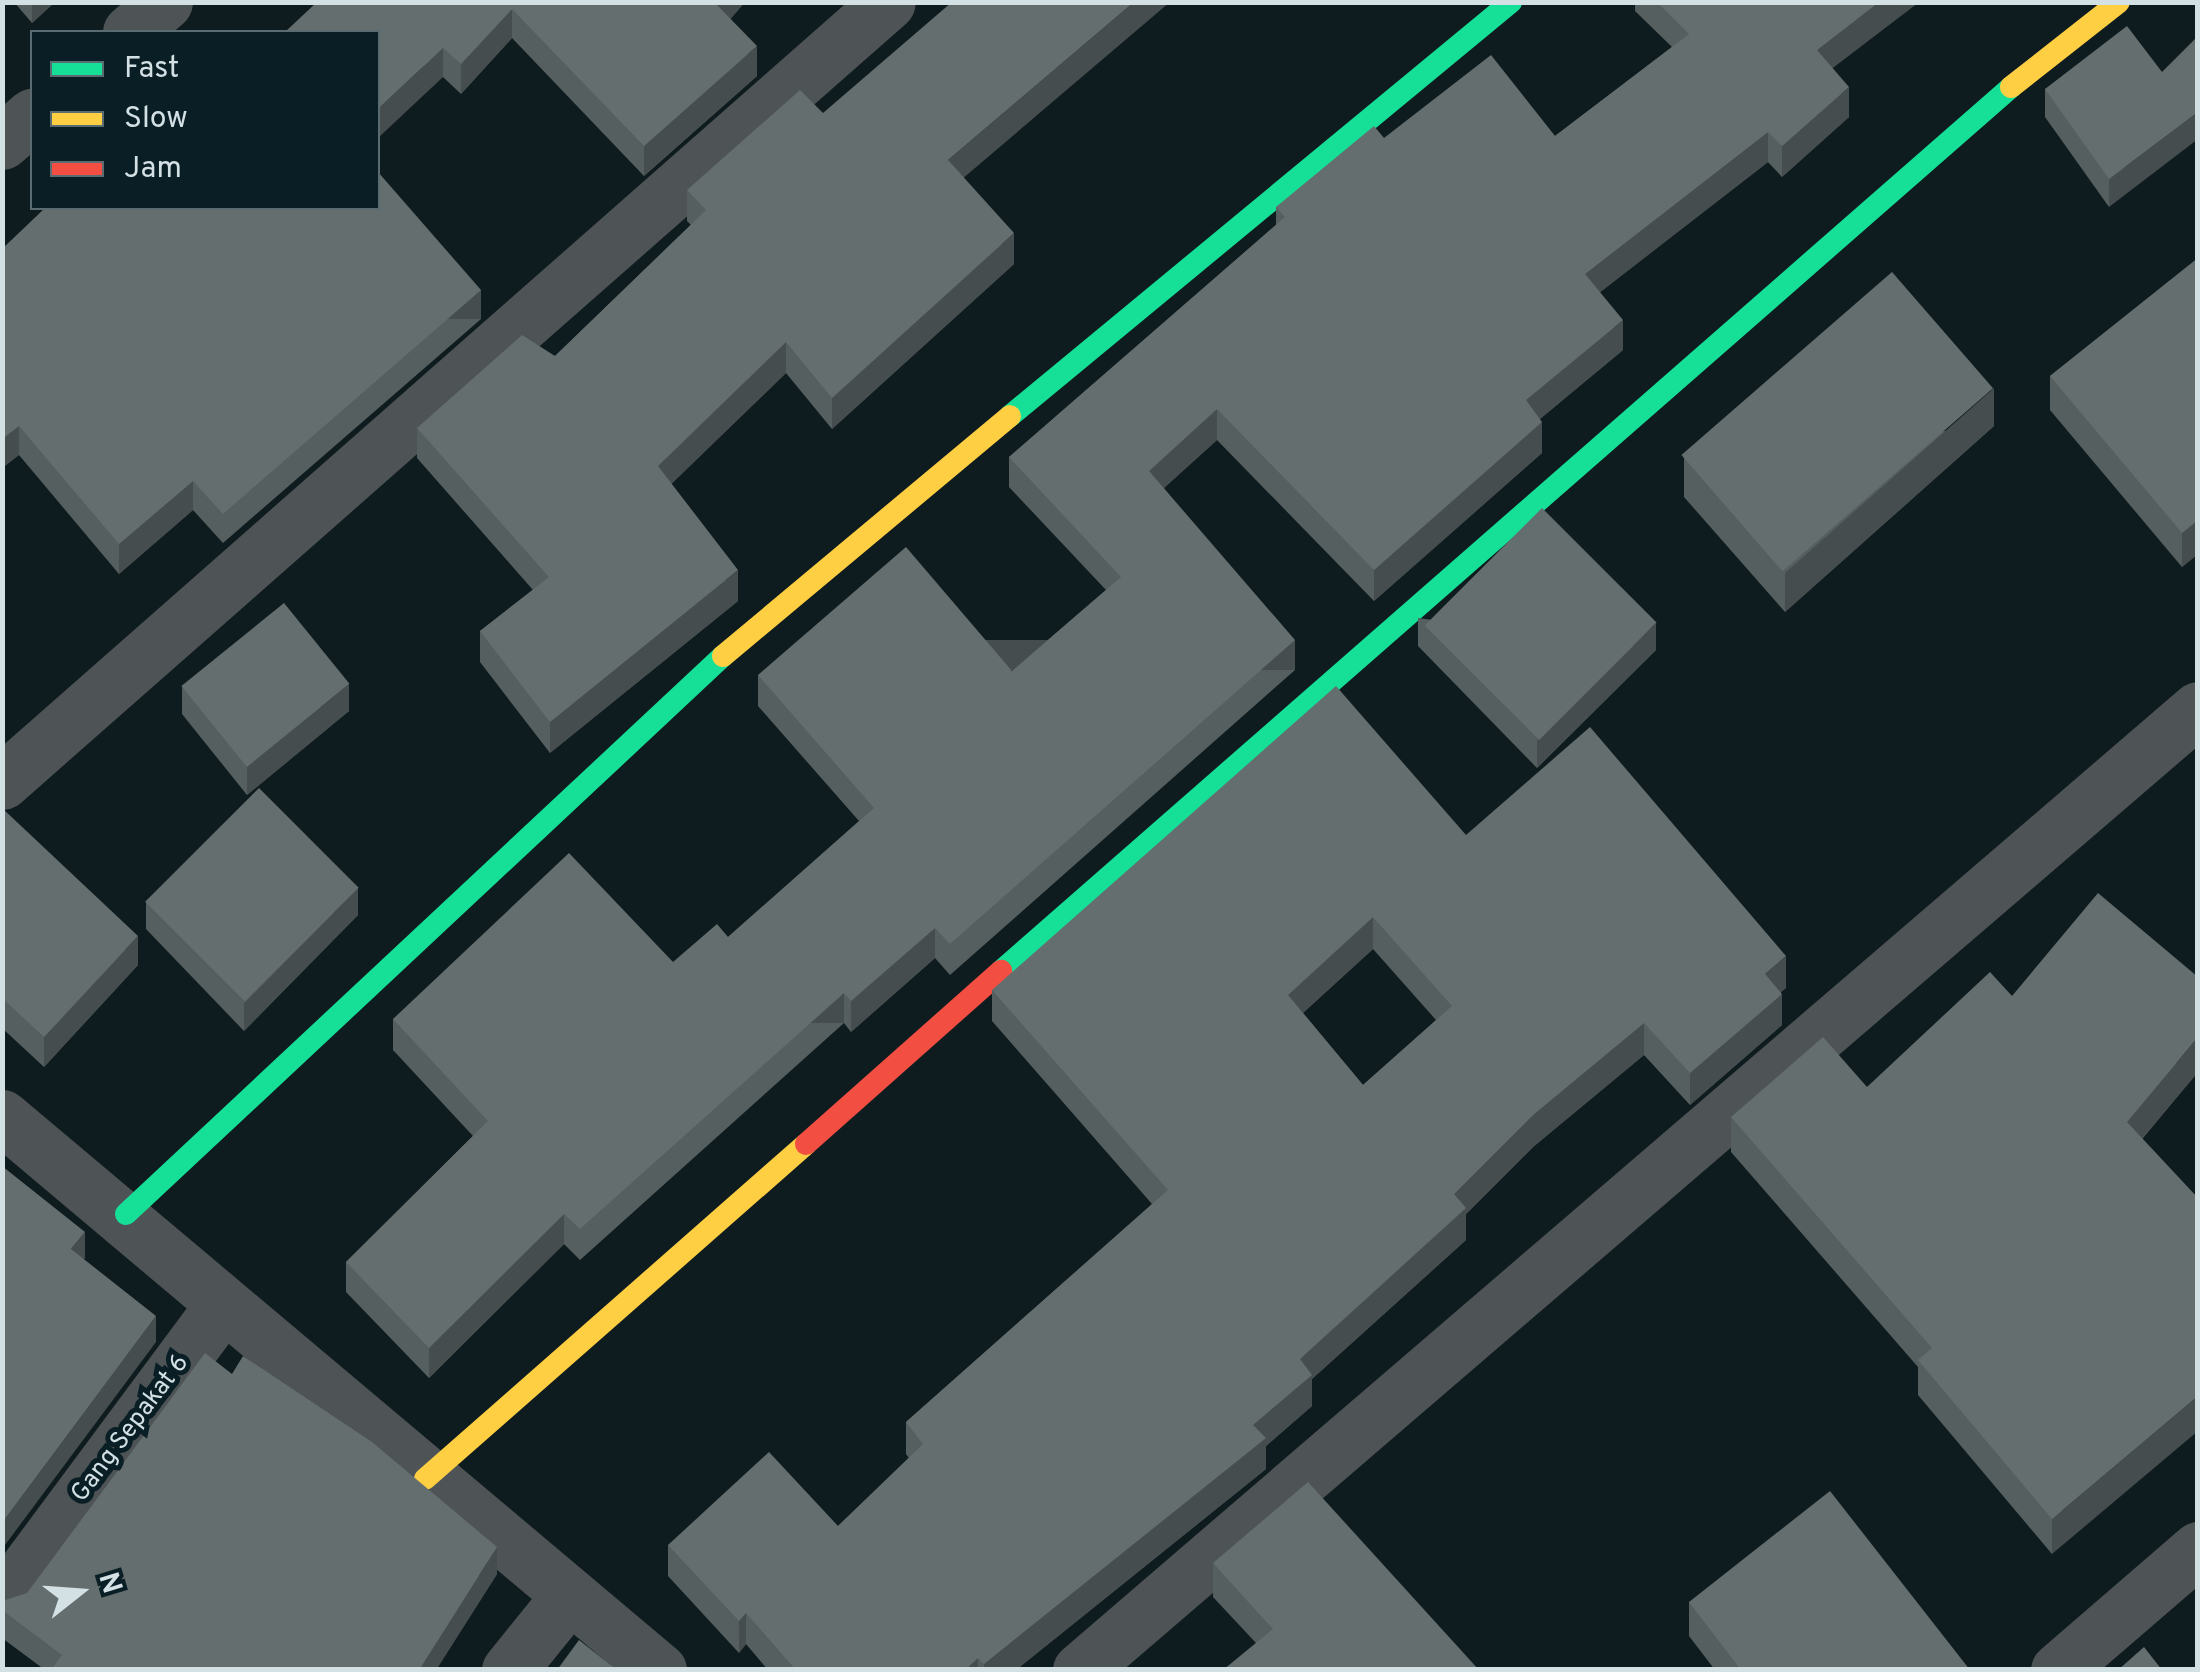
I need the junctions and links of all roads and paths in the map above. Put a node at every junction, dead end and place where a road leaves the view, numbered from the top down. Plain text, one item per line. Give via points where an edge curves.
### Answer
1 (165, 2) edge
2 (888, 2) edge
3 (1511, 2) edge
4 (2119, 2) edge
5 (132, 30) edge
6 (30, 118) edge
7 (2, 142) edge
8 (2198, 709) edge
9 (2, 782) edge
10 (2, 1117) edge
11 (126, 1214) junction
12 (223, 1304) junction
13 (426, 1478) junction
14 (2198, 1549) edge
15 (567, 1598) junction
16 (2, 1602) edge
17 (509, 1670) edge
18 (658, 1670) edge
19 (1080, 1670) edge
20 (2058, 1670) edge

1 - 5 street
2 - 9 street
3 - 11 street via 744,636
4 - 13 street via 1952,133
6 - 7 street
8 - 19 street
10 - 11 street
11 - 12 street
12 - 13 street
12 - 16 street, Gang Sepakat 6
13 - 15 street
14 - 20 street
15 - 17 street
15 - 18 street

